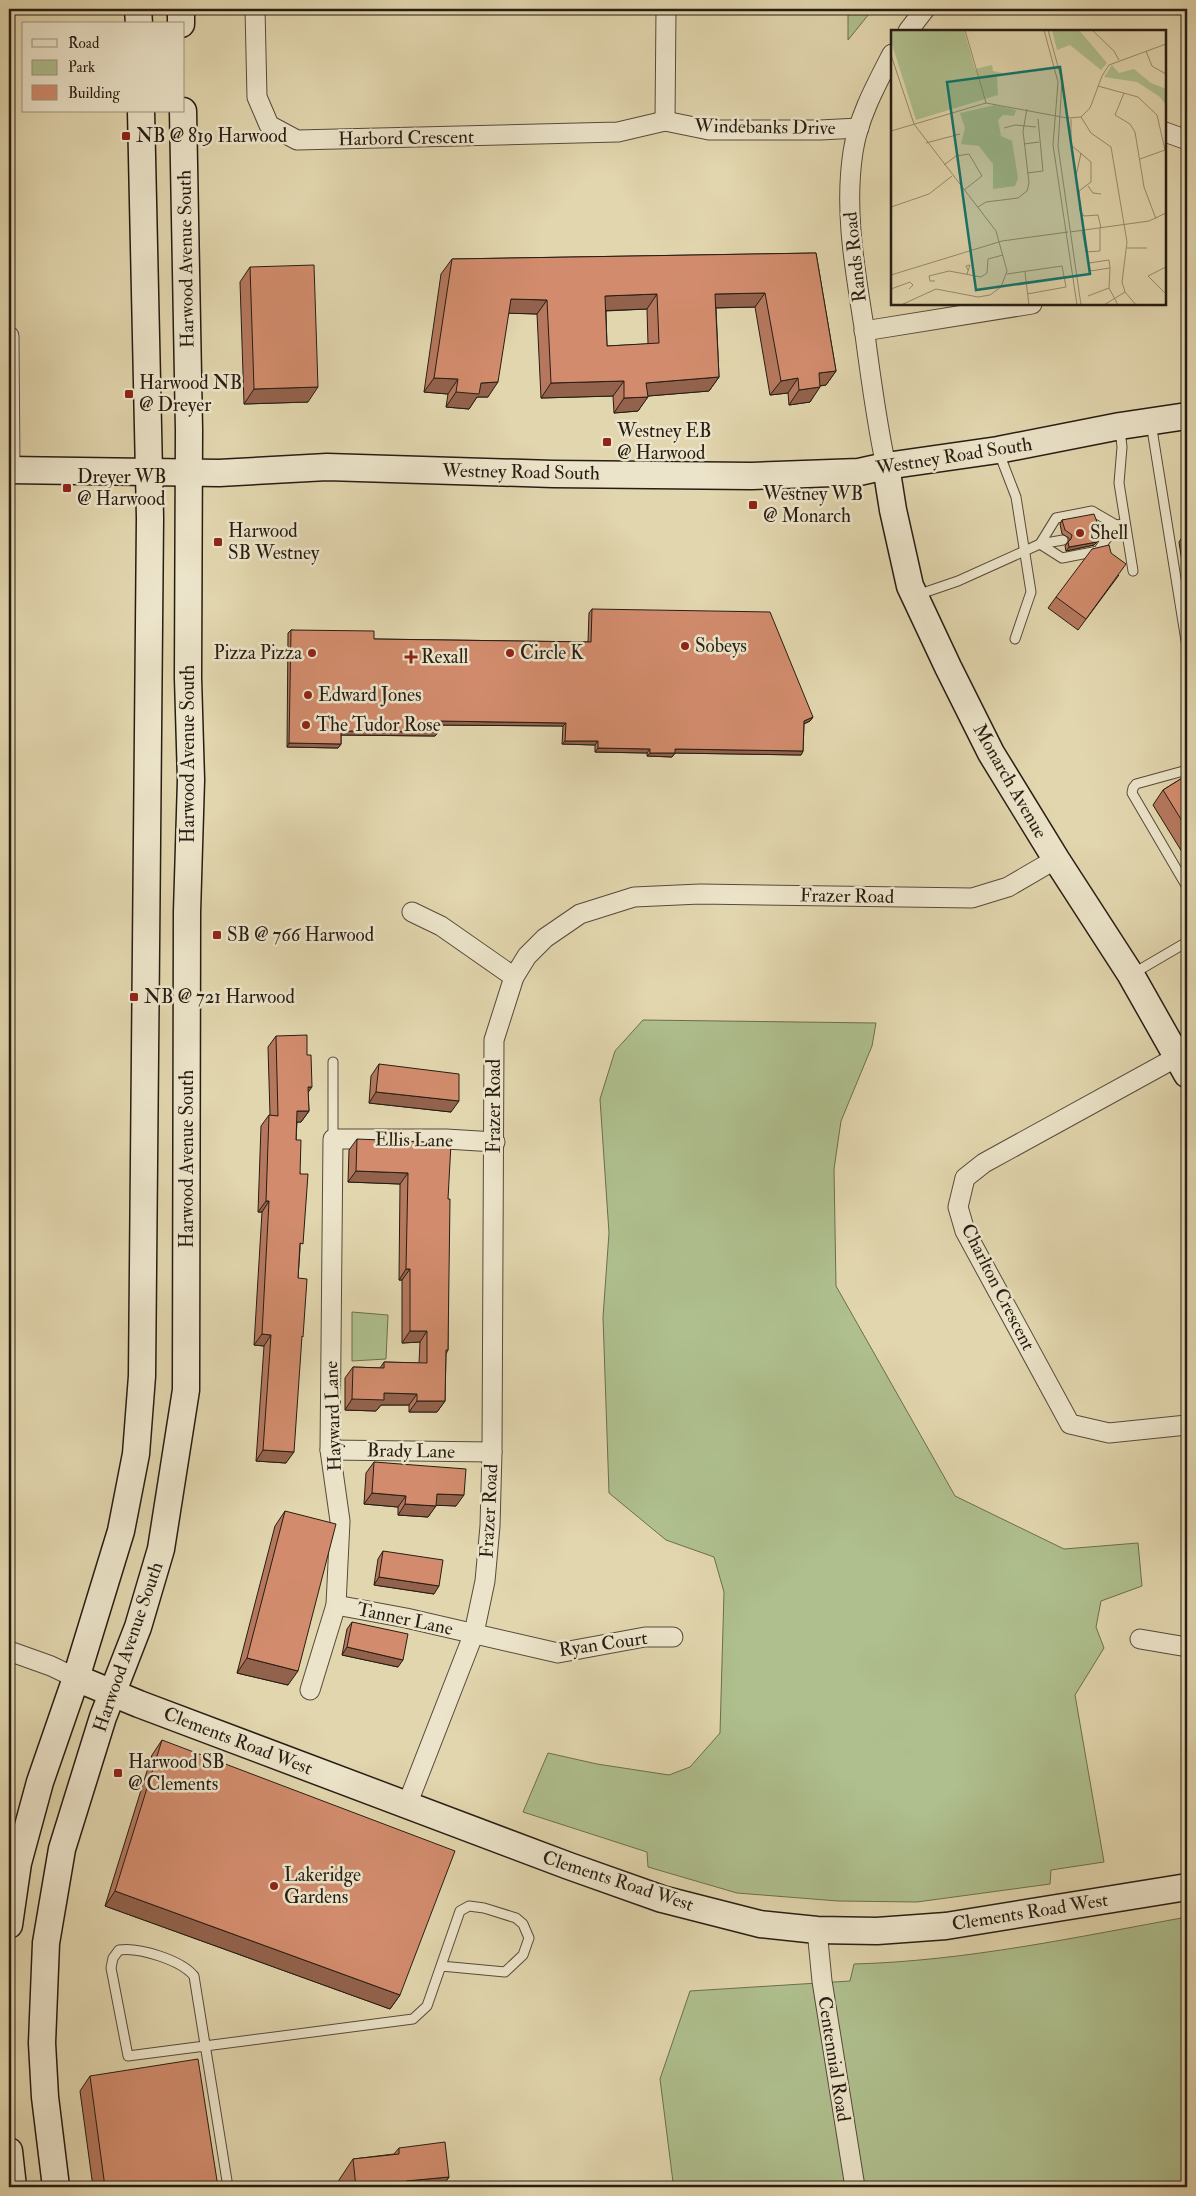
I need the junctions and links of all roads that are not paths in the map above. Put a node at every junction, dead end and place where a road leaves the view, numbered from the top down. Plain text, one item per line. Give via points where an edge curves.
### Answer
1 (138, 9) edge
2 (181, 9) edge
3 (255, 9) edge
4 (666, 9) edge
5 (926, 9) edge
6 (139, 22) edge
7 (181, 22) edge
8 (909, 30) edge
9 (891, 56) edge
10 (141, 112) edge
11 (183, 112) edge
12 (664, 121) junction
13 (859, 128) junction
14 (1166, 132) edge
15 (1187, 140) edge
16 (1026, 305) edge
17 (864, 331) junction
18 (9, 336) edge
19 (1187, 416) edge
20 (1151, 422) junction
21 (1120, 426) junction
22 (998, 450) junction
23 (886, 466) junction
24 (9, 470) edge
25 (149, 471) junction
26 (189, 473) junction
27 (1120, 525) junction
28 (1095, 532) edge
29 (1063, 540) dead end
30 (1040, 544) junction
31 (1025, 551) junction
32 (1133, 571) dead end
33 (914, 596) junction
34 (1015, 639) dead end
35 (1187, 647) edge
36 (1187, 770) edge
37 (1056, 859) junction
38 (1187, 887) edge
39 (412, 912) dead end
40 (1187, 942) edge
41 (1131, 975) junction
42 (514, 976) junction
43 (333, 1062) dead end
44 (1182, 1065) edge
45 (333, 1139) junction
46 (495, 1142) junction
47 (1187, 1425) edge
48 (330, 1450) junction
49 (492, 1452) junction
50 (336, 1605) junction
51 (474, 1634) junction
52 (674, 1637) dead end
53 (1140, 1639) dead end
54 (1187, 1647) edge
55 (9, 1651) edge
56 (76, 1678) junction
57 (310, 1690) dead end
58 (112, 1692) junction
59 (407, 1804) junction
60 (1187, 1887) edge
61 (9, 1925) edge
62 (817, 1930) junction
63 (441, 1966) junction
64 (205, 2047) junction
65 (9, 2151) edge
66 (13, 2187) edge
67 (56, 2187) edge
68 (228, 2187) edge
69 (855, 2187) edge

1 - 6 main road
2 - 7 main road
3 - 12 street, Harbord Crescent via 257,97 269,125 297,140 618,132
4 - 12 street
5 - 8 street
9 - 13 street, Rands Road
10 - 25 main road, Harwood Avenue South
11 - 26 main road, Harwood Avenue South
12 - 13 street, Windebanks Drive via 709,130
13 - 17 street, Rands Road via 853,152 849,199
14 - 15 street
16 - 17 street
17 - 23 street, Rands Road
18 - 24 street
19 - 20 main road, Westney Road South
20 - 21 main road, Westney Road South
20 - 35 lane
21 - 22 main road, Westney Road South
21 - 27 lane
22 - 23 main road, Westney Road South
22 - 31 lane via 1016,497
23 - 26 main road, Westney Road South via 859,472 752,476 327,467
23 - 33 main road, Monarch Avenue
24 - 25 main road, Westney Road South
25 - 26 main road, Westney Road South
25 - 56 main road, Harwood Avenue South via 142,1376 136,1454 121,1531
26 - 58 main road, Harwood Avenue South via 191,780 187,921 186,1390 161,1549 138,1627
27 - 28 lane
27 - 30 lane via 1098,551 1062,558
27 - 30 lane via 1092,511 1056,518
27 - 32 lane
29 - 30 lane
30 - 31 lane
31 - 33 lane via 958,581
31 - 34 lane via 1031,592
33 - 37 main road, Monarch Avenue via 991,753
36 - 38 lane via 1136,784 1132,793
37 - 41 main road, Monarch Avenue
37 - 42 street, Frazer Road via 1008,888 972,898 634,896 580,914 545,938 527,956
39 - 42 street via 441,926
40 - 41 lane
41 - 44 main road, Monarch Avenue
42 - 46 street, Frazer Road via 494,1040
43 - 45 lane
44 - 47 street, Charlton Crescent via 984,1163 965,1178 958,1207 965,1231 1070,1424 1109,1433
45 - 46 street, Ellis Lane
45 - 48 street, Hayward Lane
46 - 49 street, Frazer Road
48 - 49 street, Brady Lane
48 - 50 street, Hayward Lane via 340,1521
49 - 51 street, Frazer Road via 485,1581
50 - 51 street, Tanner Lane
50 - 57 street, Hayward Lane
51 - 52 street, Ryan Court via 558,1653 645,1636
51 - 59 street, Frazer Road
53 - 54 street
55 - 56 street
56 - 58 main road, Clements Road West
56 - 61 main road, Harwood Avenue South via 40,1782 18,1863
58 - 59 main road, Clements Road West
58 - 67 main road, Harwood Avenue South via 62,1849 46,1942 42,2043
59 - 62 main road, Clements Road West via 662,1899 760,1924
60 - 62 main road, Clements Road West via 946,1926 877,1931
62 - 69 street, Centennial Road via 822,1981
63 - 63 lane via 460,1911 469,1906 516,1918 523,1924 529,1938 523,1956 504,1972
63 - 64 lane via 427,2006 412,2019
64 - 64 lane via 194,1976 190,1970 138,1950 119,1950 111,1968 128,2056
64 - 68 lane
65 - 66 main road

